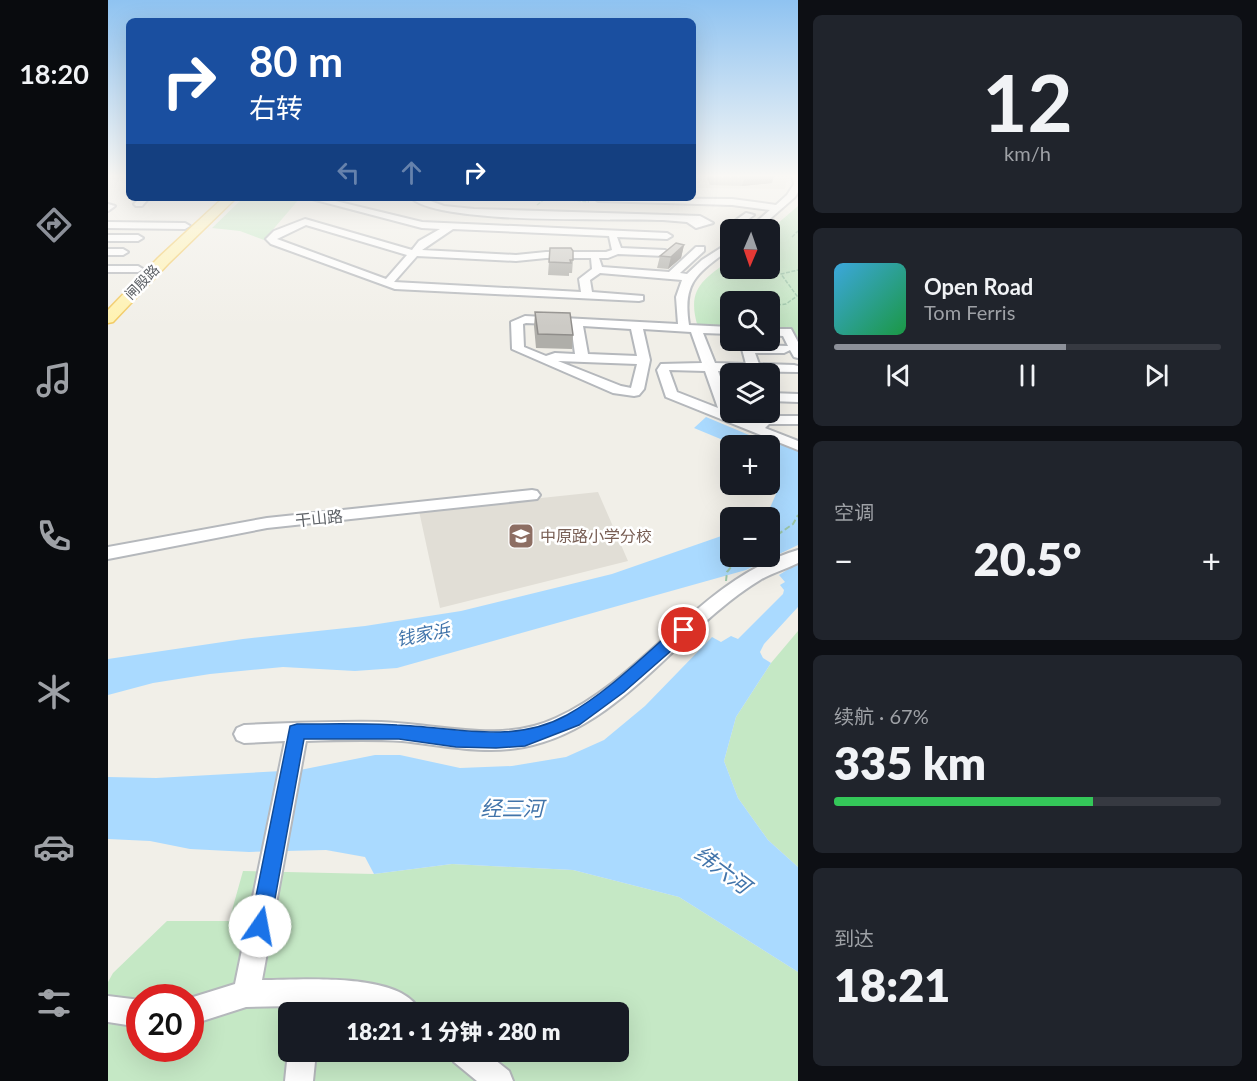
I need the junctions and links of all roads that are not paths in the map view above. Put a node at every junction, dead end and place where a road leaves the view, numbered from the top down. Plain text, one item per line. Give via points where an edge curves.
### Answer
1 (142, 225) edge
2 (201, 225) edge
3 (282, 225) edge
4 (297, 225) edge
5 (321, 225) edge
6 (442, 225) edge
7 (639, 225) edge
8 (185, 226) joint
9 (451, 226) junction
10 (630, 234) junction
11 (667, 236) dead end
12 (272, 237) junction
13 (108, 238) edge
14 (138, 238) dead end
15 (613, 238) dead end
16 (700, 249) dead end
17 (617, 251) junction
18 (108, 252) edge
19 (123, 252) dead end
20 (413, 253) junction
21 (665, 253) edge
22 (720, 253) edge
23 (595, 255) junction
24 (108, 269) edge
25 (138, 269) junction
26 (598, 270) junction
27 (671, 276) junction
28 (688, 277) junction
29 (387, 284) junction
30 (587, 296) junction
31 (639, 298) dead end
32 (108, 299) edge
33 (108, 319) edge
34 (576, 321) junction
35 (636, 324) junction
36 (690, 328) junction
37 (720, 330) edge
38 (780, 332) edge
39 (780, 344) edge
40 (784, 350) junction
41 (798, 354) edge
42 (582, 358) junction
43 (644, 360) junction
44 (545, 362) junction
45 (746, 363) edge
46 (711, 366) junction
47 (720, 367) edge
48 (780, 372) edge
49 (796, 373) edge
50 (720, 384) edge
51 (674, 395) junction
52 (720, 396) edge
53 (780, 397) edge
54 (798, 398) edge
55 (720, 414) edge
56 (780, 420) edge
57 (798, 420) edge
58 (764, 423) edge
59 (798, 446) edge
60 (532, 495) dead end
61 (108, 553) edge
62 (798, 556) edge
63 (297, 732) junction
64 (244, 734) dead end
65 (246, 994) junction
66 (299, 1002) edge
67 (309, 1002) edge
68 (390, 1002) edge
69 (204, 1008) edge
70 (108, 1009) edge
71 (126, 1012) edge
72 (301, 1062) edge
73 (476, 1062) edge
74 (299, 1081) edge
75 (499, 1081) edge

1 - 8 street
2 - 33 main road, 闸殷路
3 - 12 street
4 - 12 street
5 - 20 street
6 - 9 street
7 - 10 street
8 - 25 main road, 闸殷路
9 - 10 street
9 - 20 street
10 - 11 street
12 - 29 street via 275,242
13 - 14 street
15 - 17 street
16 - 27 street
17 - 21 street
17 - 23 street
18 - 19 street
20 - 23 street via 516,258
20 - 29 street
22 - 28 street
23 - 26 street
24 - 25 street
25 - 32 main road, 闸殷路
26 - 27 street
26 - 30 street via 584,279
27 - 28 street
28 - 36 street via 680,302
29 - 30 street
30 - 31 street
34 - 35 street
34 - 42 street
34 - 44 street via 517,322 518,349
35 - 36 street
35 - 43 street
36 - 37 street
36 - 46 street
38 - 41 street via 787,332
39 - 40 street
40 - 45 street via 748,349
40 - 49 street
42 - 43 street
42 - 44 street via 555,357
43 - 44 street via 637,389 627,393
46 - 47 street
46 - 50 street
46 - 51 street via 665,367
48 - 49 street
51 - 52 street
51 - 55 street
53 - 54 street
56 - 57 street
58 - 59 street
60 - 61 street, 干山路 via 267,523
62 - 63 street via 758,572 618,687 573,720 541,733 496,740 399,732
63 - 64 street
63 - 65 street
65 - 66 street
65 - 69 street
67 - 68 street via 336,992
70 - 71 street
72 - 74 street
73 - 75 street

